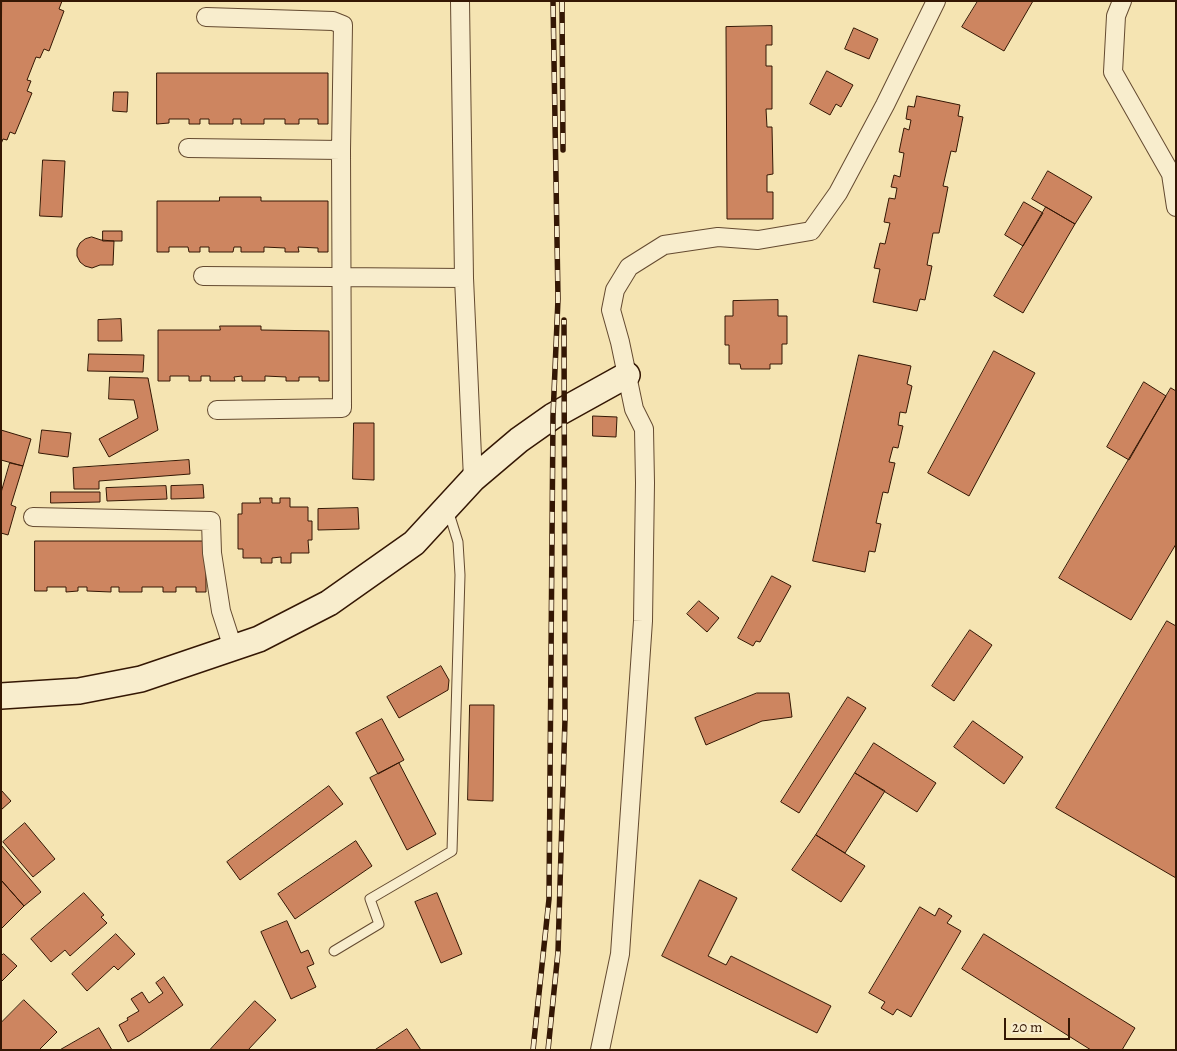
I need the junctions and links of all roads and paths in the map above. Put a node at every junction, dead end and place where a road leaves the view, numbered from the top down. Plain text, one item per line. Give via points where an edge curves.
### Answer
1 (936, 1) edge
2 (1122, 1) edge
3 (456, 4) edge
4 (206, 17) dead end
5 (188, 148) dead end
6 (341, 150) junction
7 (1176, 207) edge
8 (204, 276) dead end
9 (343, 277) junction
10 (464, 278) junction
11 (627, 375) junction
12 (216, 410) dead end
13 (473, 479) junction
14 (447, 507) junction
15 (32, 517) dead end
16 (233, 648) junction
17 (1, 696) edge
18 (334, 951) dead end
19 (600, 1050) edge

1 - 11 street via 838,193 811,231 758,240 718,237 664,245 629,267 615,290 611,310
2 - 7 street via 1116,16 1113,72 1171,174
3 - 10 street
4 - 6 street via 333,21 344,25
5 - 6 street
6 - 9 street
8 - 9 street
9 - 10 street
9 - 12 street via 342,408
10 - 13 street
11 - 13 street via 553,416
11 - 19 street via 634,409 644,430 643,621 620,954
13 - 14 street
14 - 16 street via 414,543 329,603 259,639
14 - 18 lane via 458,542 460,575 452,851 370,899 379,924
15 - 16 street via 211,521 212,553 221,611
16 - 17 street via 141,679 79,691

